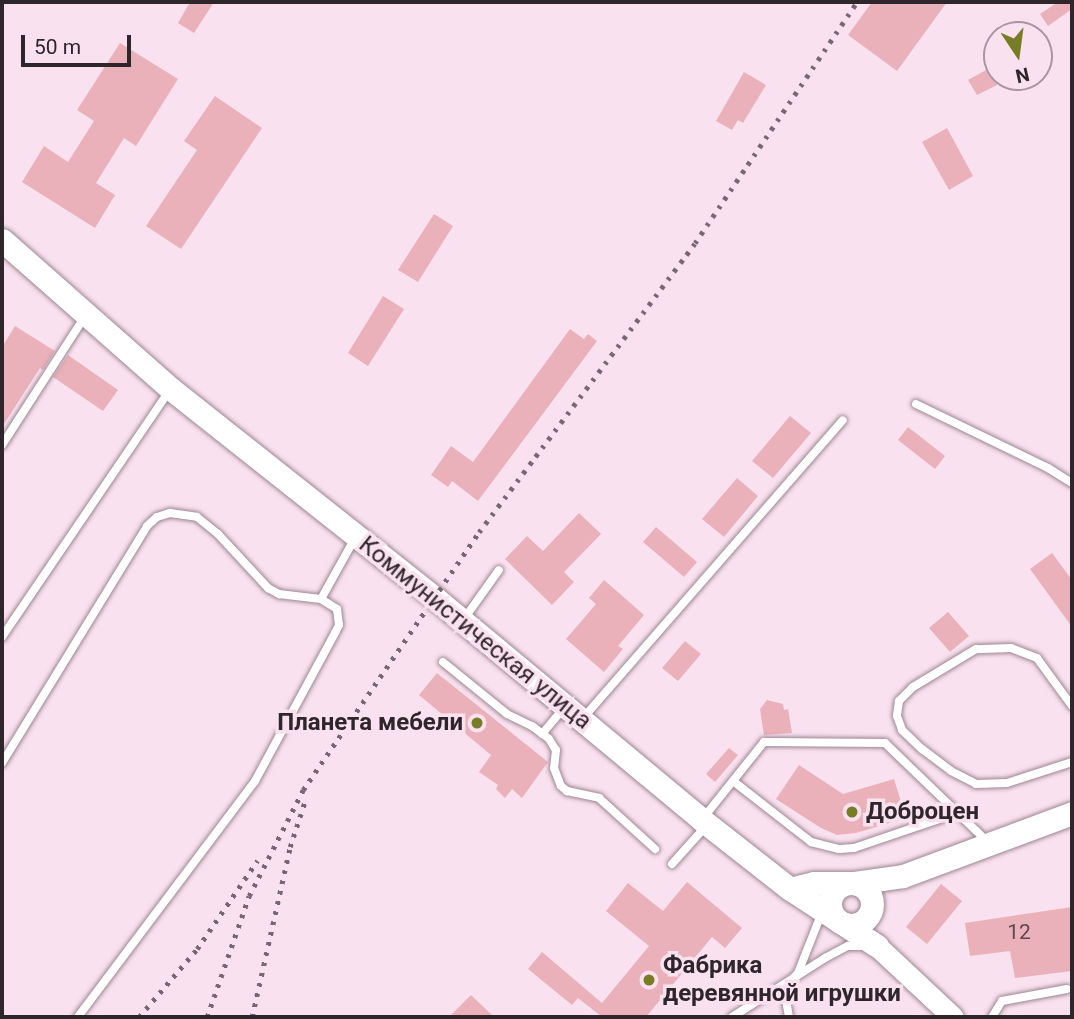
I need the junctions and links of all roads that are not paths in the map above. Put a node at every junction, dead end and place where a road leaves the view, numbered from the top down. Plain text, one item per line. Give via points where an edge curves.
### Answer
1 (2, 240) edge
2 (87, 314) junction
3 (171, 389) junction
4 (916, 404) dead end
5 (843, 419) dead end
6 (2, 445) edge
7 (1072, 483) edge
8 (357, 535) junction
9 (499, 570) dead end
10 (321, 599) junction
11 (462, 621) junction
12 (2, 637) edge
13 (443, 662) dead end
14 (1072, 706) edge
15 (573, 713) junction
16 (542, 734) junction
17 (1072, 762) edge
18 (2, 763) edge
19 (733, 781) junction
20 (957, 813) junction
21 (1072, 813) edge
22 (705, 822) junction
23 (989, 844) junction
24 (656, 849) dead end
25 (672, 864) dead end
26 (903, 876) junction
27 (854, 883) junction
28 (790, 888) junction
29 (872, 910) junction
30 (831, 916) junction
31 (877, 946) junction
32 (798, 973) junction
33 (1067, 989) dead end
34 (78, 1017) edge
35 (732, 1017) edge
36 (789, 1017) edge
37 (953, 1017) edge
38 (992, 1017) edge

1 - 2 main road, Коммунистическая улица
2 - 3 main road, Коммунистическая улица
2 - 6 lane
3 - 8 main road, Коммунистическая улица
3 - 12 lane
4 - 7 lane
5 - 15 lane
8 - 10 lane
8 - 11 main road, Коммунистическая улица
9 - 11 lane
10 - 18 lane via 279,594 268,588 197,517 170,513 157,517 147,526
10 - 34 lane via 337,609 339,625 255,781
11 - 15 main road, Коммунистическая улица
13 - 16 lane via 507,714
14 - 17 lane via 1037,658 1011,648 976,649 913,687 898,701 897,716 902,730 922,749 976,784 1007,783
15 - 16 lane
15 - 22 main road, Коммунистическая улица
16 - 24 lane via 556,750 554,768 561,786 598,798
19 - 20 lane via 811,842 839,849
19 - 20 lane via 764,742 885,743
19 - 22 lane
20 - 23 lane
21 - 23 main road
22 - 25 lane
22 - 28 main road, Коммунистическая улица
23 - 26 main road
26 - 27 main road
26 - 29 main road via 881,893
27 - 28 main road
27 - 29 main road via 867,890
27 - 30 main road via 840,886 831,896
28 - 30 main road, Коммунистическая улица
29 - 30 main road via 856,925
29 - 31 main road via 869,927
30 - 31 main road, Коммунистическая улица
30 - 32 lane
31 - 32 lane via 848,946
31 - 37 street, Коммунистическая улица
32 - 35 lane
32 - 36 lane via 784,988
33 - 38 lane via 1002,1001

